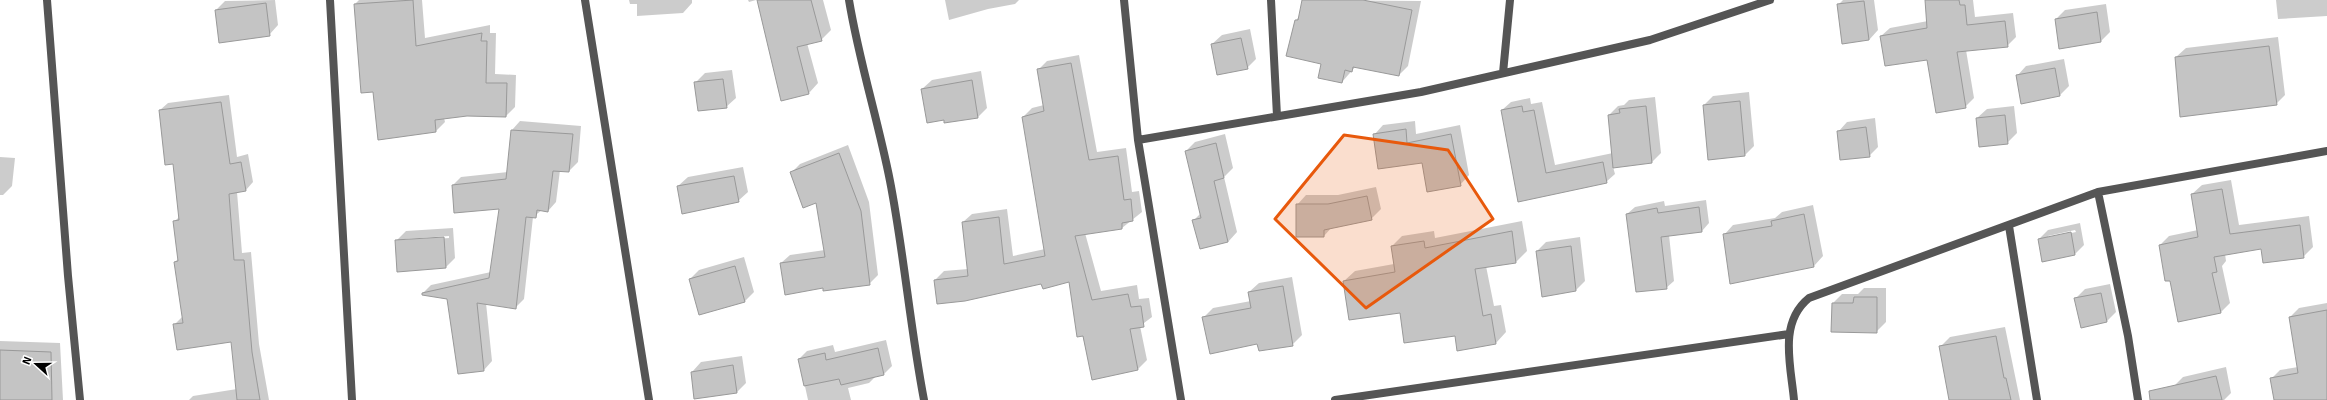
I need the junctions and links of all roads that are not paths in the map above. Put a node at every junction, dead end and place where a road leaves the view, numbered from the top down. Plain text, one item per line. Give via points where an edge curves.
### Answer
1 (47, 0) edge
2 (330, 0) edge
3 (585, 0) edge
4 (849, 0) edge
5 (1124, 0) edge
6 (1271, 0) edge
7 (1510, 0) edge
8 (1770, 0) edge
9 (1503, 73) junction
10 (1277, 116) junction
11 (1138, 140) junction
12 (2327, 151) edge
13 (2098, 192) junction
14 (2009, 226) junction
15 (1789, 334) junction
16 (1385, 397) edge
17 (80, 400) edge
18 (352, 400) edge
19 (649, 400) edge
20 (924, 400) edge
21 (1181, 400) edge
22 (1335, 400) edge
23 (1794, 400) edge
24 (2037, 400) edge
25 (2138, 400) edge

1 - 17 street
2 - 18 street
3 - 19 street
4 - 20 street via 890,180
5 - 11 street
6 - 10 street
7 - 9 street
8 - 9 street via 1650,40
9 - 10 street via 1420,92
10 - 11 street
11 - 21 street
12 - 13 street
13 - 14 street
13 - 25 street via 2128,336
14 - 15 street via 1809,298 1798,306 1790,323
14 - 24 street
15 - 16 street
15 - 23 street
16 - 22 street

